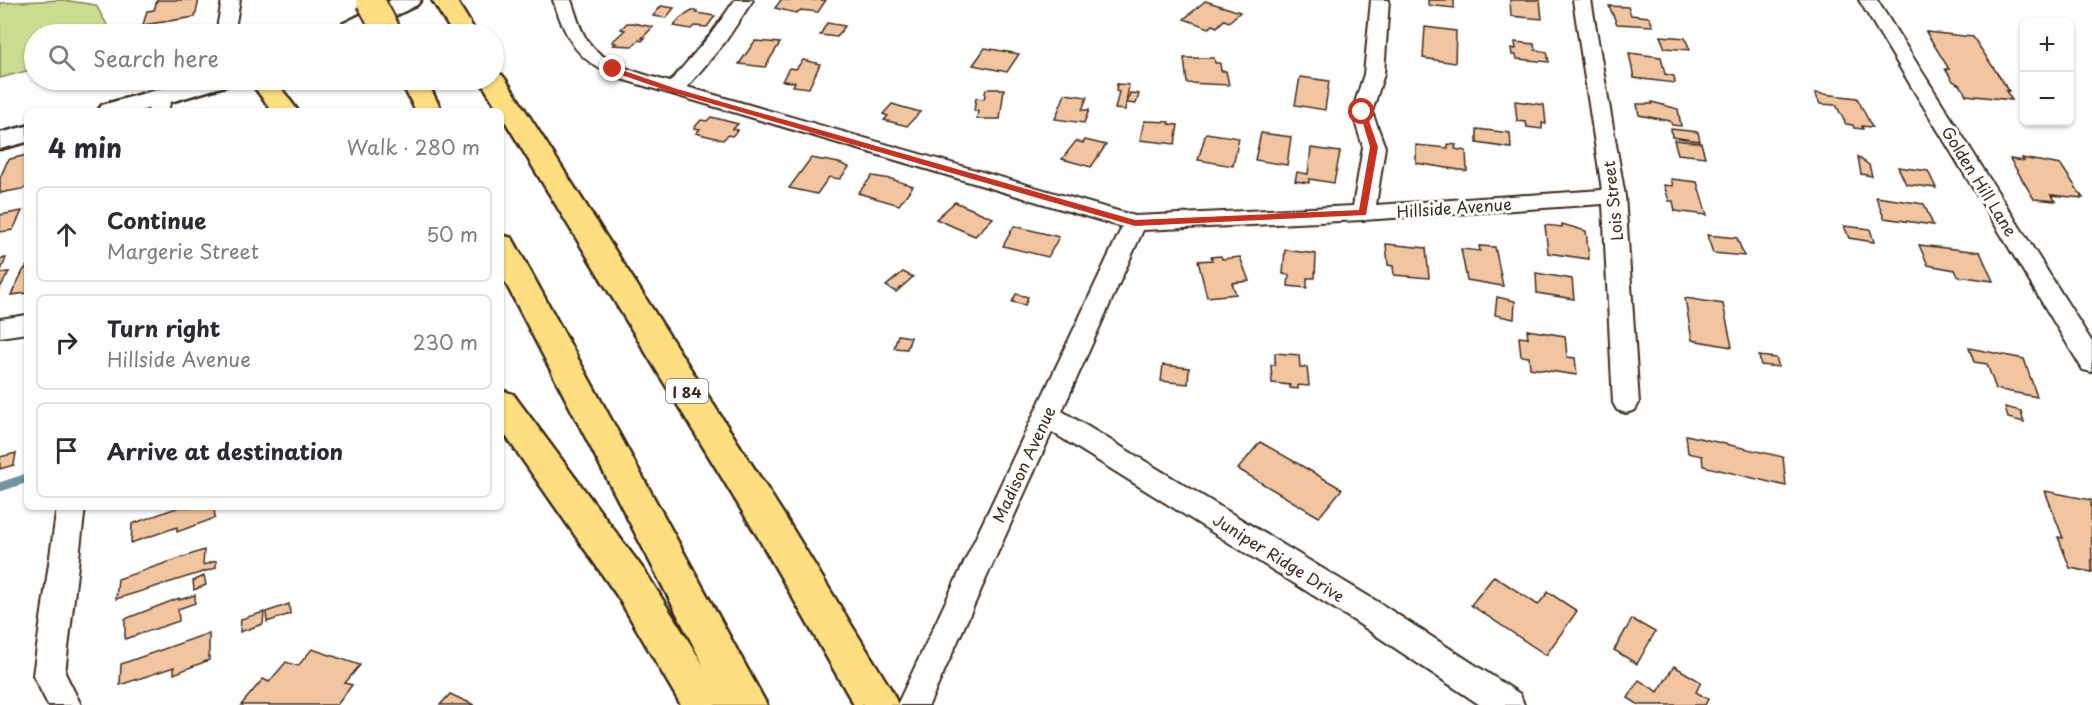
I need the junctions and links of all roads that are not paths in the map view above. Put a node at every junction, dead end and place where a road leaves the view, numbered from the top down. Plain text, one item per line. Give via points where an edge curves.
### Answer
1 (231, 0) edge
2 (370, 0) edge
3 (409, 0) edge
4 (562, 0) edge
5 (744, 0) edge
6 (1380, 0) edge
7 (1582, 0) edge
8 (1868, 0) edge
9 (227, 24) edge
10 (361, 24) edge
11 (383, 24) edge
12 (193, 90) edge
13 (269, 90) edge
14 (418, 90) edge
15 (500, 90) edge
16 (674, 90) junction
17 (160, 104) edge
18 (132, 108) edge
19 (283, 108) edge
20 (427, 108) edge
21 (24, 135) edge
22 (0, 141) edge
23 (1614, 196) junction
24 (1363, 213) junction
25 (1135, 223) junction
26 (504, 251) edge
27 (24, 324) edge
28 (0, 328) edge
29 (2092, 363) edge
30 (1626, 403) dead end
31 (504, 407) edge
32 (1047, 415) junction
33 (70, 510) edge
34 (65, 705) edge
35 (704, 705) edge
36 (746, 705) edge
37 (877, 705) edge
38 (914, 705) edge
39 (1508, 705) edge

1 - 9 street
2 - 11 highway, bridge
3 - 10 main road
4 - 16 street, Hillside Avenue via 572,29 585,50 613,69
5 - 16 street
6 - 24 street via 1374,74 1362,112 1374,147
7 - 23 street, Lois Street
8 - 29 street, Golden Hill Lane
12 - 17 main road
13 - 19 highway
14 - 20 highway
15 - 37 highway, I 84 via 771,526
16 - 25 street, Hillside Avenue
17 - 18 main road
21 - 22 main road
23 - 24 street, Hillside Avenue
23 - 30 street, Lois Street
24 - 25 street, Hillside Avenue
25 - 32 street, Madison Avenue
26 - 36 highway
27 - 28 street
31 - 35 highway via 626,576
32 - 38 street, Madison Avenue
32 - 39 street, Juniper Ridge Drive via 1367,612
33 - 34 street via 48,675

